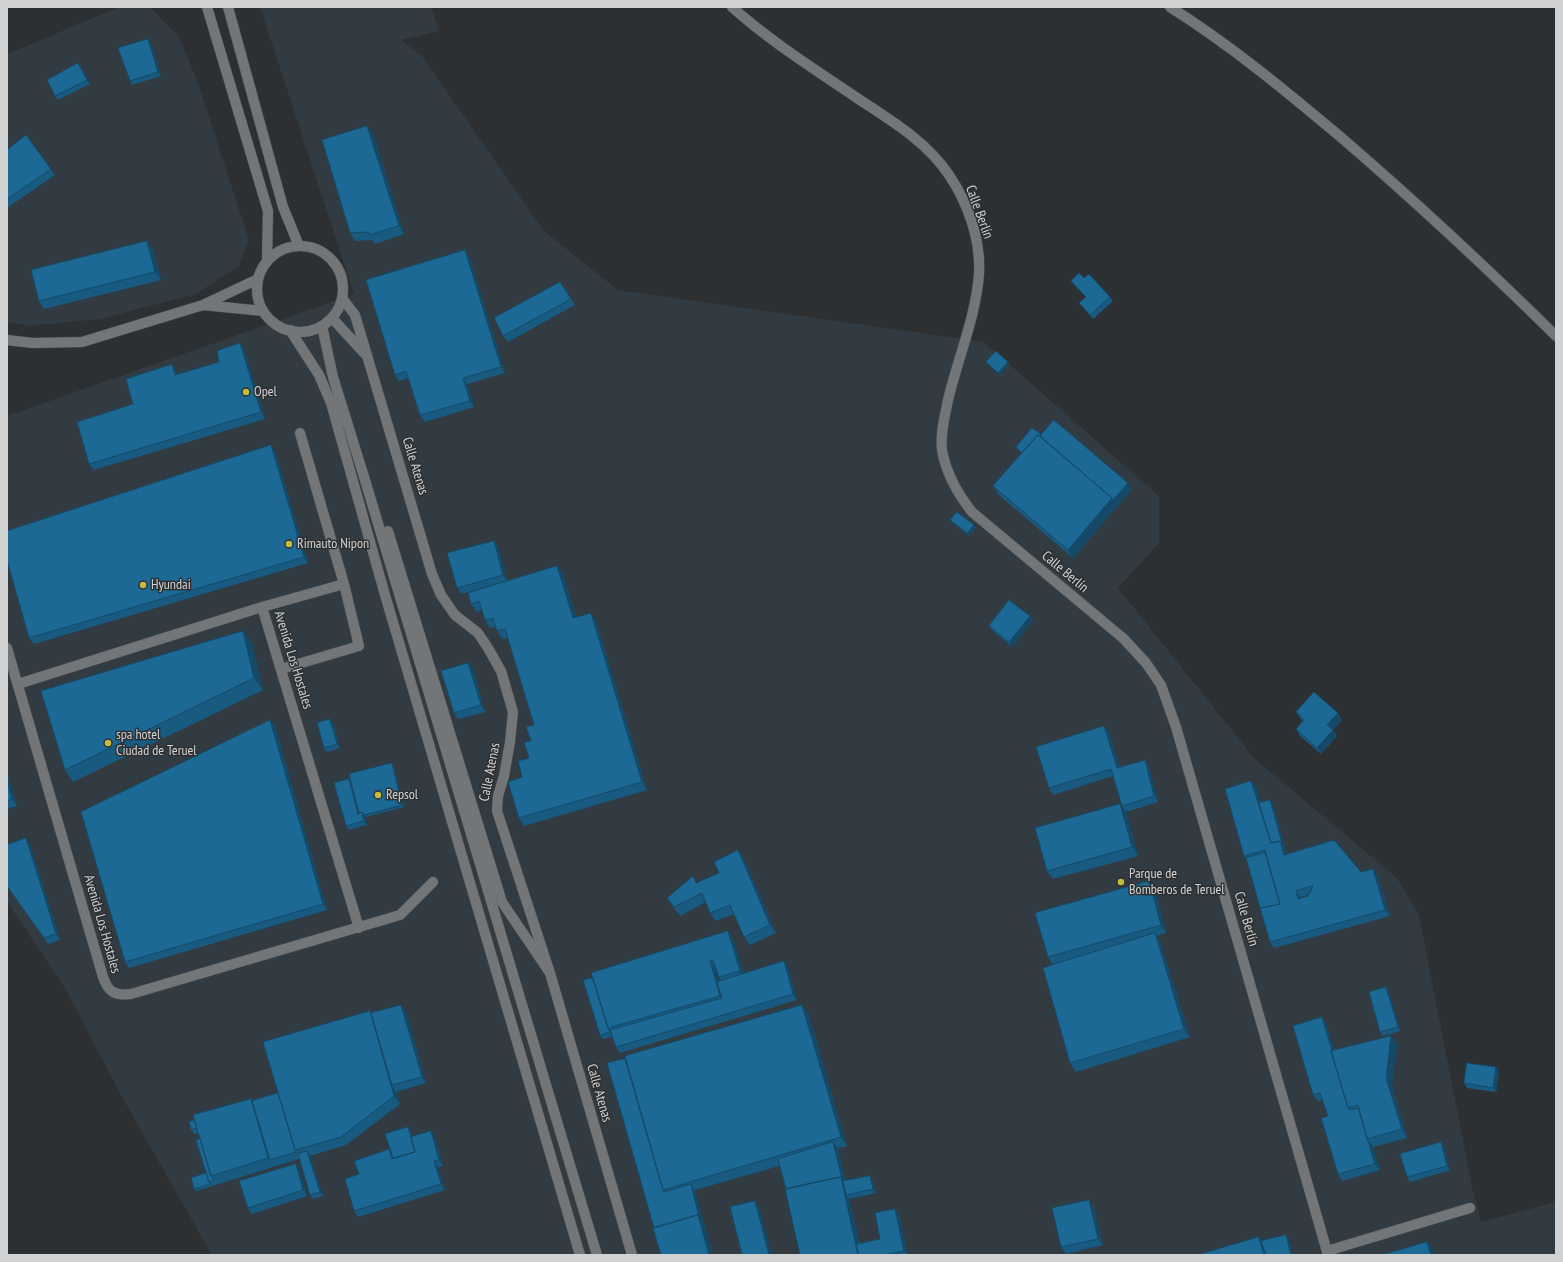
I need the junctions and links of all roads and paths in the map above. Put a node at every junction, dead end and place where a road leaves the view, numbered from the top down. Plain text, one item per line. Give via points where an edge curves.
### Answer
1 (207, 7) edge
2 (228, 7) edge
3 (732, 7) edge
4 (1170, 7) edge
5 (299, 246) junction
6 (267, 261) junction
7 (258, 279) junction
8 (342, 298) junction
9 (203, 305) junction
10 (263, 311) junction
11 (332, 318) junction
12 (322, 326) junction
13 (290, 330) junction
14 (1556, 336) edge
15 (7, 340) edge
16 (368, 358) junction
17 (300, 433) dead end
18 (365, 480) junction
19 (344, 584) junction
20 (262, 607) junction
21 (7, 648) edge
22 (281, 668) junction
23 (18, 684) junction
24 (433, 882) dead end
25 (359, 928) junction
26 (550, 973) junction
27 (1470, 1208) dead end
28 (1327, 1253) edge
29 (580, 1255) edge
30 (597, 1255) edge
31 (632, 1255) edge

1 - 6 street via 268,211
2 - 5 street via 283,207
3 - 28 street, Calle Berlín via 768,38 918,141 941,164 957,190 973,228 978,273 973,309 956,369 941,438 945,462 960,497 972,512 1124,639 1161,685 1176,727
4 - 14 street via 1236,51 1358,153 1458,241
5 - 6 street via 276,253
5 - 8 street via 317,250 335,264 343,287
6 - 7 street
7 - 9 street
7 - 10 street via 259,301
8 - 11 street
8 - 16 street, Calle Atenas via 355,316
9 - 10 street
9 - 15 street via 82,342 33,343
10 - 13 street via 279,326
11 - 12 street
11 - 16 street, Calle Atenas
12 - 13 street via 304,332
12 - 18 street via 333,377
13 - 29 street via 319,375 331,403 387,603
16 - 26 street, Calle Atenas via 432,574 441,595 455,615 478,633 501,671 513,712 497,811
17 - 19 street
18 - 26 street via 379,502 502,902
18 - 30 street
19 - 20 street, Avenida Los Hostales
19 - 22 street via 359,646
20 - 22 street, Avenida Los Hostales
20 - 23 street, Avenida Los Hostales
21 - 23 street, Avenida Los Hostales
22 - 25 street, Avenida Los Hostales
23 - 25 street, Avenida Los Hostales via 107,988 120,996 131,994
24 - 25 street, Avenida Los Hostales via 400,915
26 - 31 street, Calle Atenas
27 - 28 street

